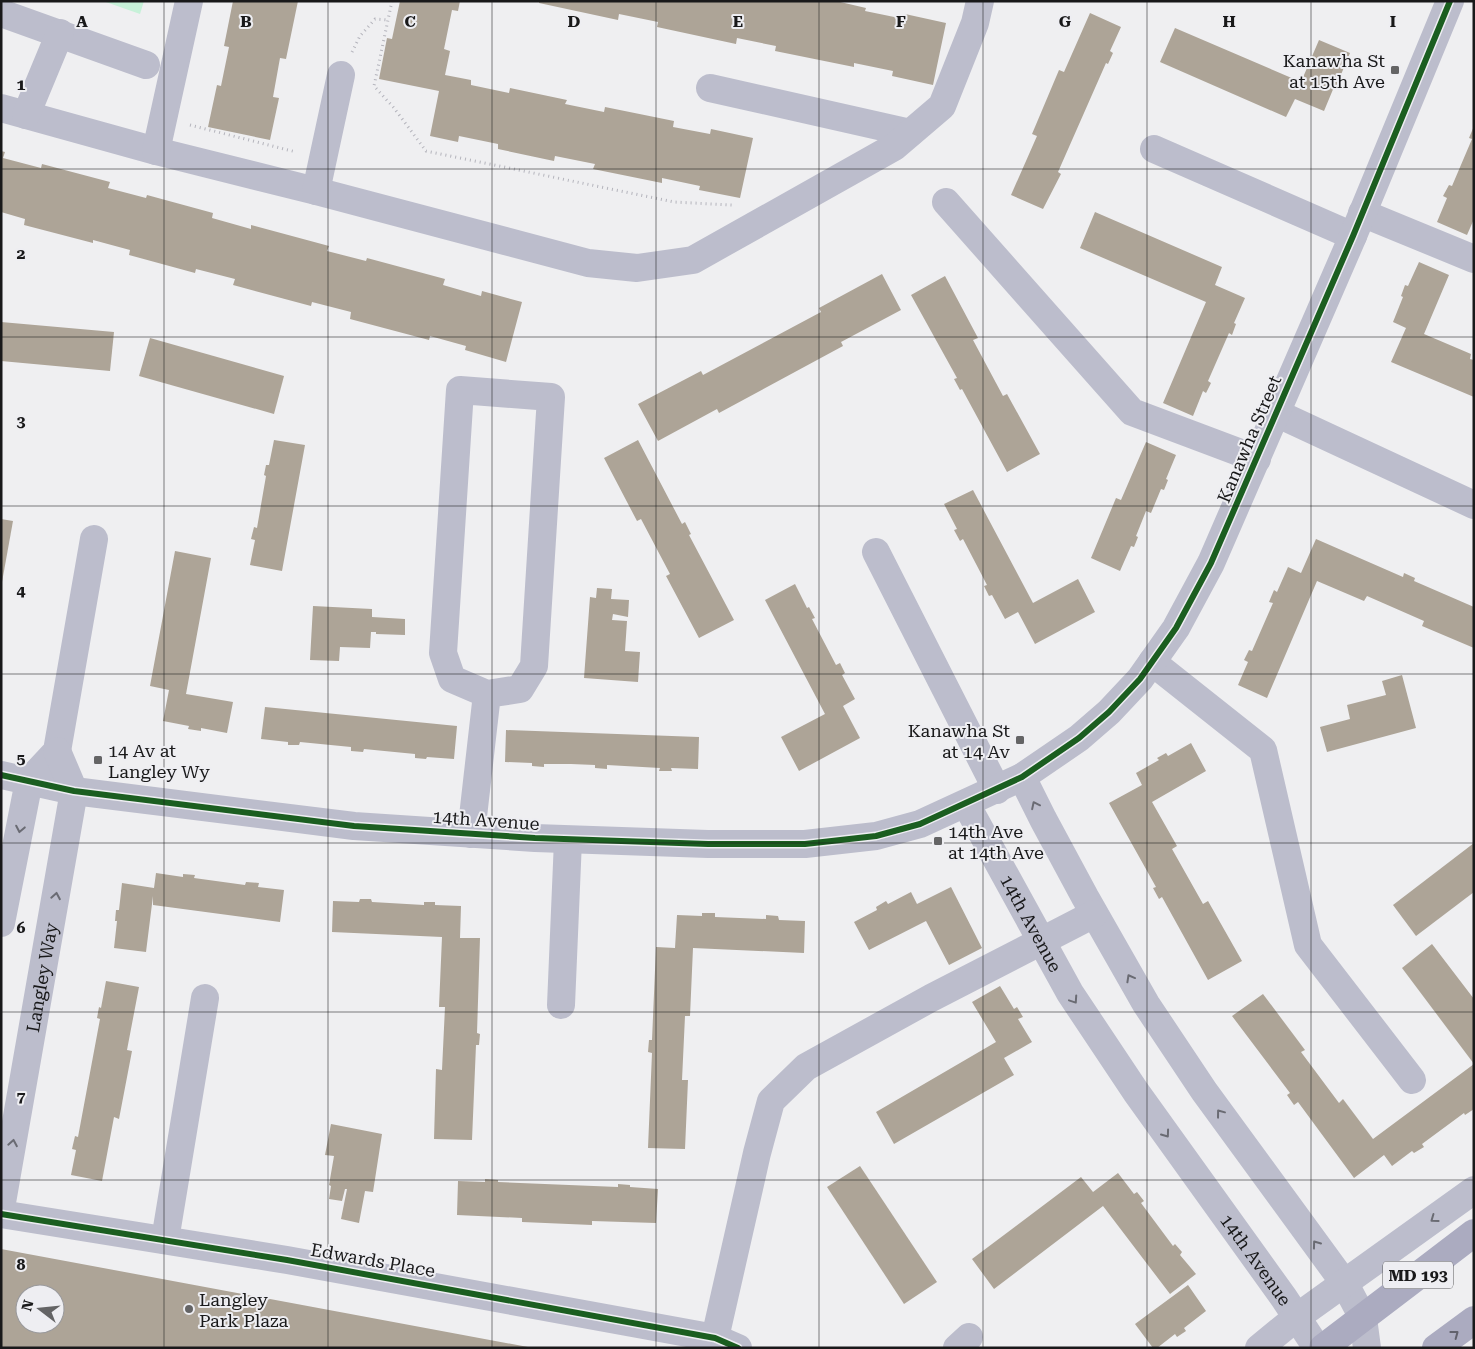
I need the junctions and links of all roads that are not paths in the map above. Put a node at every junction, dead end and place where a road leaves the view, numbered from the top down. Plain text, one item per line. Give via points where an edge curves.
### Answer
1 (189, 1) edge
2 (980, 1) edge
3 (1450, 1) edge
4 (1, 13) edge
5 (60, 33) junction
6 (146, 65) dead end
7 (341, 75) road end
8 (710, 88) dead end
9 (14, 111) edge
10 (910, 134) junction
11 (1154, 149) dead end
12 (156, 151) junction
13 (316, 191) junction
14 (946, 202) dead end
15 (1357, 224) junction
16 (1474, 260) edge
17 (1276, 413) junction
18 (1256, 459) junction
19 (1474, 505) edge
20 (94, 539) dead end
21 (876, 552) dead end
22 (1152, 662) junction
23 (488, 694) junction
24 (57, 751) junction
25 (1, 775) edge
26 (1022, 777) junction
27 (29, 781) junction
28 (997, 790) junction
29 (74, 791) junction
30 (966, 804) junction
31 (470, 834) junction
32 (568, 840) junction
33 (1094, 914) junction
34 (1, 923) edge
35 (1041, 941) junction
36 (205, 998) dead end
37 (561, 1005) dead end
38 (1412, 1080) dead end
39 (1474, 1190) edge
40 (1, 1208) edge
41 (1, 1214) edge
42 (1474, 1233) edge
43 (165, 1240) junction
44 (1344, 1284) junction
45 (1297, 1317) junction
46 (1363, 1318) junction
47 (1474, 1320) edge
48 (726, 1343) edge
49 (1259, 1348) edge
50 (1317, 1348) edge
51 (1323, 1348) edge
52 (1367, 1348) edge
53 (1436, 1348) edge

1 - 12 street
2 - 10 street via 975,23 942,106
3 - 15 street, Kanawha Street
4 - 5 street
5 - 6 street
5 - 9 street
7 - 13 street
8 - 10 street
9 - 12 street
10 - 13 street via 894,147 693,260 637,268 588,263
11 - 15 street
12 - 13 street
14 - 18 street via 1132,412
15 - 16 street
15 - 17 street, Kanawha Street
17 - 18 street, Kanawha Street
17 - 19 street
18 - 22 street, Kanawha Street via 1211,563 1176,628
20 - 24 street
21 - 28 street
22 - 26 street, Kanawha Street via 1109,712 1079,738
22 - 38 street via 1263,750 1308,945
23 - 23 street via 520,690 534,666 551,398 460,390 443,653 452,679
23 - 31 street
24 - 27 street
24 - 29 street
25 - 27 street, 14th Avenue
26 - 28 street, Kanawha Street
33 -> 26 street
27 - 29 street, 14th Avenue
27 -> 34 street
28 - 30 street, Kanawha Street
29 - 31 street, 14th Avenue via 354,826
40 -> 29 street, Langley Way
30 - 32 street, 14th Avenue via 920,824 876,836 805,844
30 - 35 street, 14th Avenue
31 - 32 street, 14th Avenue
32 - 37 street
33 - 35 street
44 -> 33 street via 1204,1091 1146,1004
35 -> 45 street, 14th Avenue via 1070,993 1136,1092
35 - 48 street via 806,1067 770,1101 756,1153
36 - 43 street
39 -> 44 street
41 - 43 street, Edwards Place
42 - 46 main road, MD 193
43 - 48 street, Edwards Place via 417,1282
44 - 45 street
44 - 46 street
45 - 49 street
45 - 50 street, 14th Avenue
46 - 51 main road, MD 193
46 - 52 street
53 -> 47 main road

